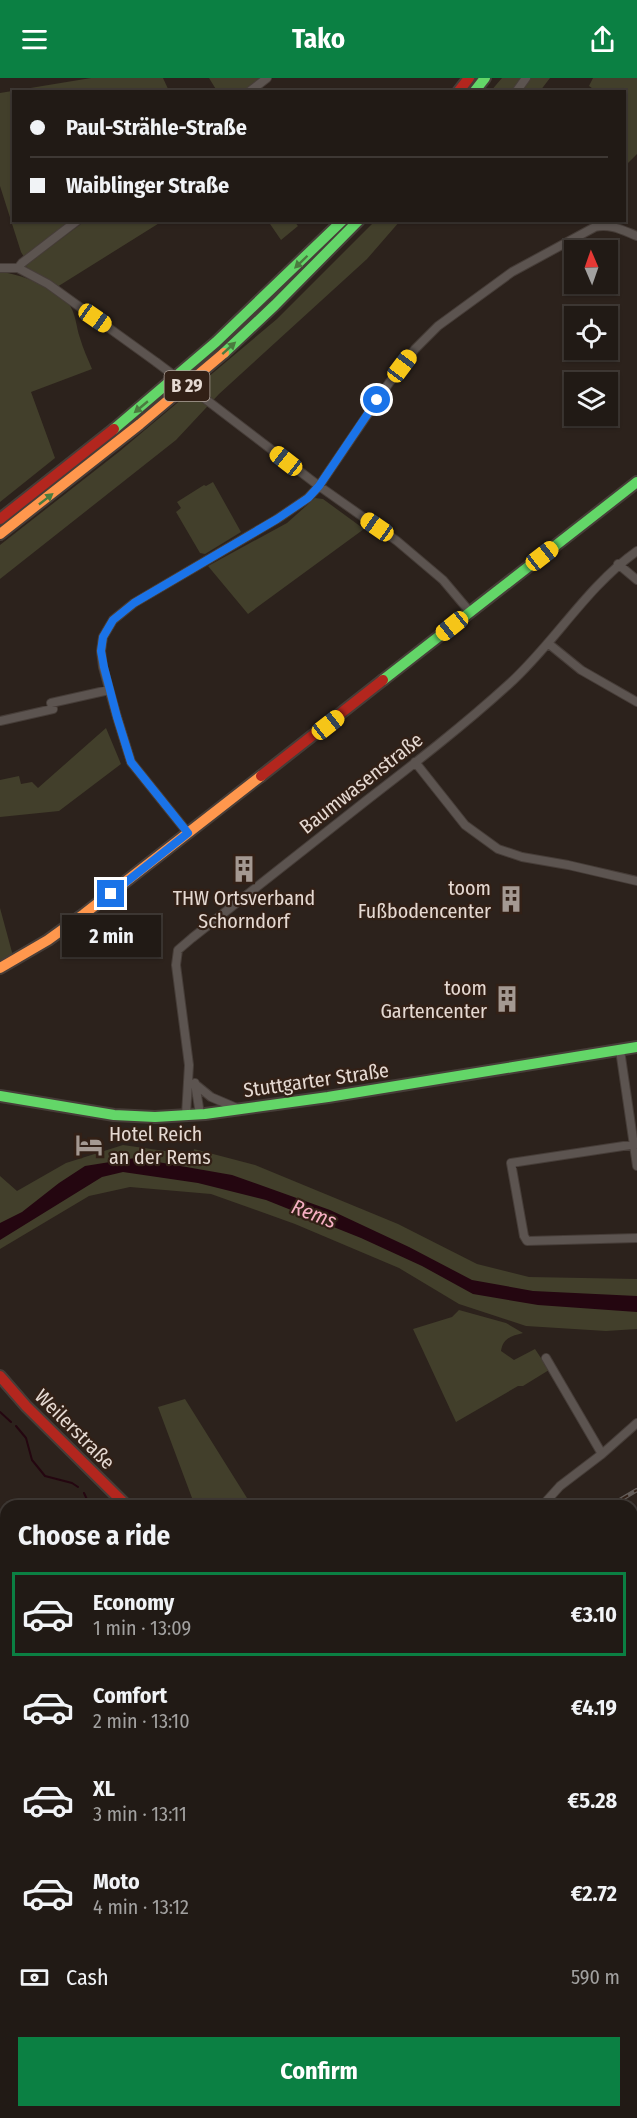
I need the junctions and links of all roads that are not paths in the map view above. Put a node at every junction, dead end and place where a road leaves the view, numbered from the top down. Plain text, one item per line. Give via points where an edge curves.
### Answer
1 (267, 78) edge
2 (469, 78) edge
3 (485, 78) edge
4 (252, 90) edge
5 (460, 90) edge
6 (476, 90) edge
7 (75, 222) edge
8 (341, 222) edge
9 (357, 222) edge
10 (595, 223) edge
11 (637, 236) edge
12 (0, 268) edge
13 (18, 268) junction
14 (637, 482) edge
15 (319, 486) junction
16 (0, 519) edge
17 (0, 534) edge
18 (637, 551) edge
19 (618, 564) junction
20 (637, 580) edge
21 (470, 612) junction
22 (549, 644) junction
23 (109, 690) junction
24 (637, 702) edge
25 (0, 721) edge
26 (415, 762) junction
27 (188, 833) junction
28 (637, 881) edge
29 (0, 968) edge
30 (637, 1047) edge
31 (620, 1050) junction
32 (189, 1065) junction
33 (195, 1084) junction
34 (0, 1096) edge
35 (240, 1110) junction
36 (200, 1114) junction
37 (186, 1115) junction
38 (635, 1145) edge
39 (637, 1166) edge
40 (637, 1238) edge
41 (546, 1358) dead end
42 (0, 1376) edge
43 (637, 1423) edge
44 (602, 1454) junction
45 (121, 1500) edge
46 (547, 1500) edge

1 - 4 street
2 - 5 main road
3 - 6 main road
7 - 13 street
8 -> 16 main road, B 29 via 164,388
17 -> 9 main road, B 29 via 177,394 259,320
10 - 11 street
10 - 15 street via 512,272 438,326 389,383
12 - 13 street
13 - 15 street, bridge via 48,284 156,362
14 - 21 main road
15 - 21 street via 435,572
15 - 23 street via 277,519 134,603 113,620 103,637 101,651
18 - 19 street, Baumwasenstraße
19 - 20 street
19 - 22 street, Baumwasenstraße
21 - 27 main road
22 - 24 street via 581,670
22 - 26 street, Baumwasenstraße via 509,685
23 - 25 street via 51,703 53,709
23 - 27 street via 131,762
26 - 28 street via 465,825 498,849
26 - 32 street, Baumwasenstraße via 178,951 176,965
27 - 29 main road via 48,940
30 - 31 main road, Stuttgarter Straße
31 - 35 main road, Stuttgarter Straße
31 - 38 street
32 - 33 street, Baumwasenstraße
32 - 37 street, Baumwasenstraße
33 - 35 street via 211,1097
33 - 36 street, Baumwasenstraße
34 - 37 main road, Stuttgarter Straße via 112,1115
35 - 36 main road, Stuttgarter Straße
36 - 37 main road, Stuttgarter Straße
38 - 39 street
38 - 40 street via 511,1163 527,1241
41 - 44 street
42 - 45 main road, Weilerstraße
43 - 44 street
44 - 46 street

